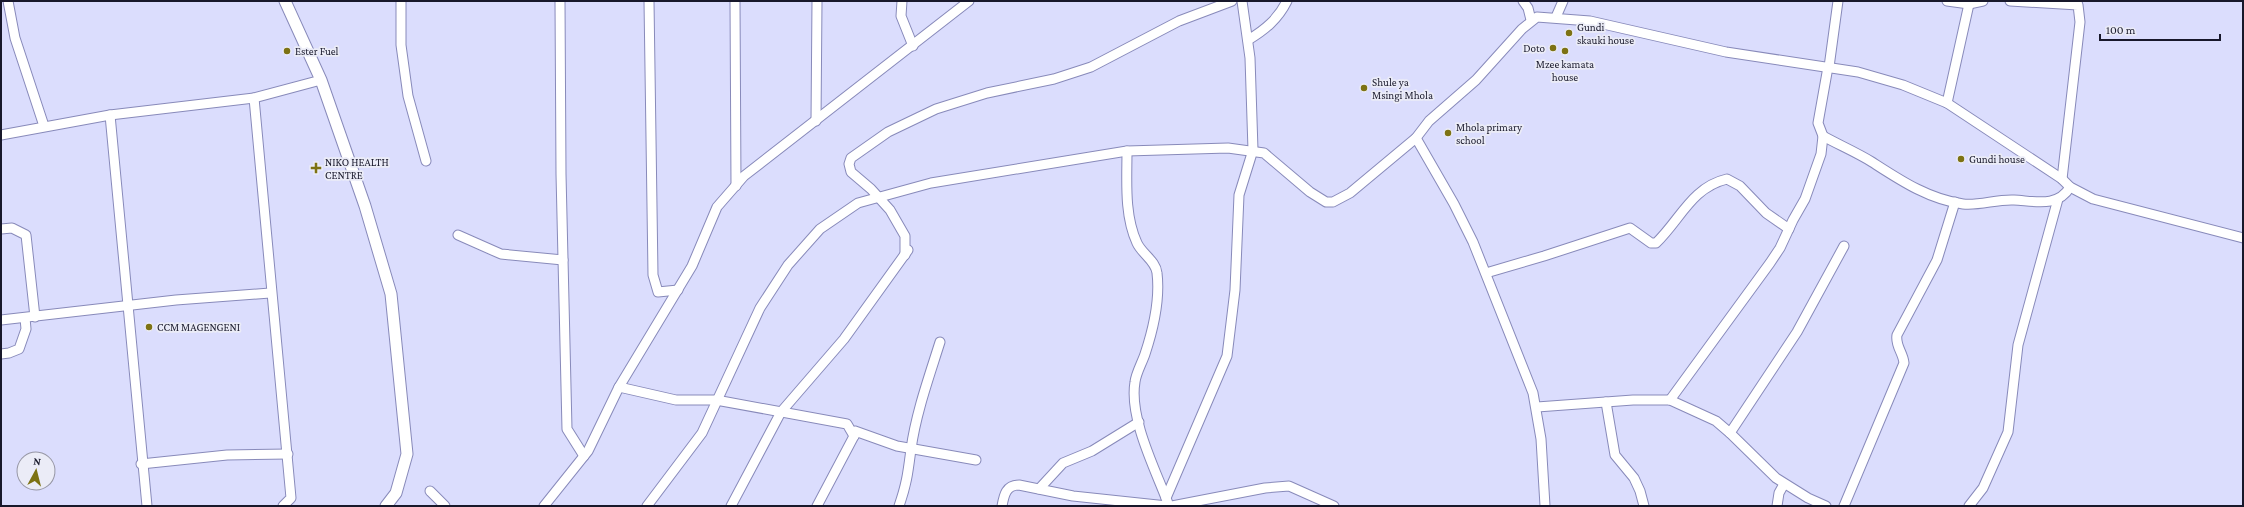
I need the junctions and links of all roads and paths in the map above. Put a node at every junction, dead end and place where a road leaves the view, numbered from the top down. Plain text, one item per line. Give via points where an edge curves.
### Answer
1 (8, 1) edge
2 (285, 1) edge
3 (401, 1) edge
4 (560, 1) edge
5 (649, 1) edge
6 (735, 1) edge
7 (817, 1) edge
8 (902, 1) edge
9 (969, 1) edge
10 (1232, 1) edge
11 (1242, 1) edge
12 (1287, 1) edge
13 (1523, 1) edge
14 (1563, 1) edge
15 (1838, 1) edge
16 (1947, 1) edge
17 (1983, 1) edge
18 (2010, 1) edge
19 (1969, 4) junction
20 (1556, 17) junction
21 (1531, 20) junction
22 (1248, 40) junction
23 (912, 46) junction
24 (1828, 67) junction
25 (321, 80) junction
26 (254, 98) junction
27 (1947, 103) junction
28 (110, 115) junction
29 (816, 121) junction
30 (44, 126) junction
31 (1, 135) edge
32 (1823, 136) junction
33 (1416, 138) junction
34 (1253, 150) junction
35 (1127, 151) junction
36 (426, 161) dead end
37 (2062, 179) junction
38 (736, 186) junction
39 (2070, 187) junction
40 (879, 196) junction
41 (2058, 199) junction
42 (1955, 202) junction
43 (1, 229) edge
44 (1789, 229) junction
45 (458, 235) dead end
46 (2243, 238) edge
47 (1844, 246) dead end
48 (910, 247) dead end
49 (905, 255) junction
50 (563, 260) junction
51 (1486, 272) junction
52 (678, 290) junction
53 (270, 293) junction
54 (126, 306) junction
55 (35, 317) junction
56 (25, 318) junction
57 (1, 320) edge
58 (940, 342) dead end
59 (1, 354) edge
60 (619, 387) junction
61 (716, 400) junction
62 (1670, 400) junction
63 (1606, 402) junction
64 (1537, 407) junction
65 (781, 412) junction
66 (1138, 422) junction
67 (1730, 432) junction
68 (854, 436) junction
69 (911, 449) junction
70 (288, 454) junction
71 (584, 456) junction
72 (976, 460) dead end
73 (141, 464) junction
74 (1784, 484) junction
75 (1039, 488) junction
76 (430, 491) dead end
77 (1169, 504) edge
78 (146, 506) edge
79 (284, 506) edge
80 (386, 506) edge
81 (445, 506) edge
82 (544, 506) edge
83 (647, 506) edge
84 (731, 506) edge
85 (817, 506) edge
86 (899, 506) edge
87 (1002, 506) edge
88 (1334, 506) edge
89 (1545, 506) edge
90 (1644, 506) edge
91 (1777, 506) edge
92 (1826, 506) edge
93 (1844, 506) edge
94 (1969, 506) edge

1 - 30 street via 15,38
2 - 25 main road
3 - 36 street via 401,45 408,96
4 - 50 street
5 - 52 street via 653,275 658,292
6 - 38 street
7 - 29 street
8 - 23 street via 901,16
9 - 23 street
10 - 40 street via 1179,22 1091,67 1054,79 966,99 936,109 888,132 851,158 849,164 851,172
11 - 22 street
12 - 22 street via 1273,22
13 - 21 street
14 - 20 street
15 - 24 street
16 - 19 street
17 - 19 street
18 - 37 street via 2078,5 2080,22
19 - 27 street
20 - 21 street via 1544,16
20 - 24 street via 1590,21 1726,52
21 - 33 street via 1476,80 1429,121
22 - 34 street
23 - 29 street
24 - 27 street via 1858,72 1903,85
24 - 32 street via 1818,123
25 - 26 street
25 - 80 main road via 365,206 391,294 407,454 396,493
26 - 28 street
26 - 53 street
27 - 37 street
28 - 30 street
28 - 54 street
29 - 38 street via 744,176
30 - 31 street
32 - 42 street via 1903,182 1946,201
32 - 44 street via 1822,154 1810,187
33 - 34 street via 1350,193 1333,202 1326,202 1310,192 1270,156
33 - 51 street via 1454,204
34 - 35 street via 1228,148
34 - 77 street via 1239,195 1235,290 1227,356
35 - 40 street via 931,183
35 - 66 street via 1127,197 1134,233 1137,244 1152,262 1157,274 1154,312 1146,351 1135,383
37 - 39 street
38 - 52 street via 717,207 692,266
39 - 41 street
39 - 46 street via 2094,199
40 - 49 street via 905,236
40 - 61 street via 858,203 820,229 788,265 760,308
41 - 42 street via 2046,202
41 - 94 street via 2018,345 2008,432 1983,488
42 - 93 street via 1937,260 1897,335 1897,346 1904,357 1904,363
43 - 55 street via 12,228 26,235
44 - 51 street via 1766,213 1740,186 1727,179 1690,199 1656,243 1651,243 1630,228
44 - 62 street via 1770,263
45 - 50 street via 501,254
47 - 67 street via 1797,332
48 - 49 street
49 - 65 street via 844,339
50 - 71 street via 567,428
51 - 64 street
52 - 60 street
53 - 54 street
53 - 70 street
54 - 55 street
54 - 73 street
55 - 56 street
56 - 57 street
56 - 59 street via 26,329 19,348
58 - 69 street via 926,386
60 - 61 street via 676,400
60 - 71 street
61 - 65 street
61 - 83 street via 702,433
62 - 63 street
62 - 67 street via 1700,412
63 - 64 street
63 - 90 street via 1615,455 1634,478
64 - 89 street via 1544,467
65 - 68 street via 847,424
65 - 84 street
66 - 75 street via 1092,451 1063,463
66 - 77 street
67 - 74 street
68 - 69 street via 855,431
68 - 85 street
69 - 72 street
69 - 86 street via 908,480
70 - 73 street via 227,455
70 - 79 street via 291,498
71 - 82 street
73 - 78 street
74 - 91 street via 1779,493
74 - 92 street
75 - 77 street via 1074,496
75 - 87 street via 1010,486 1005,493
76 - 81 street
77 - 88 street via 1289,486

